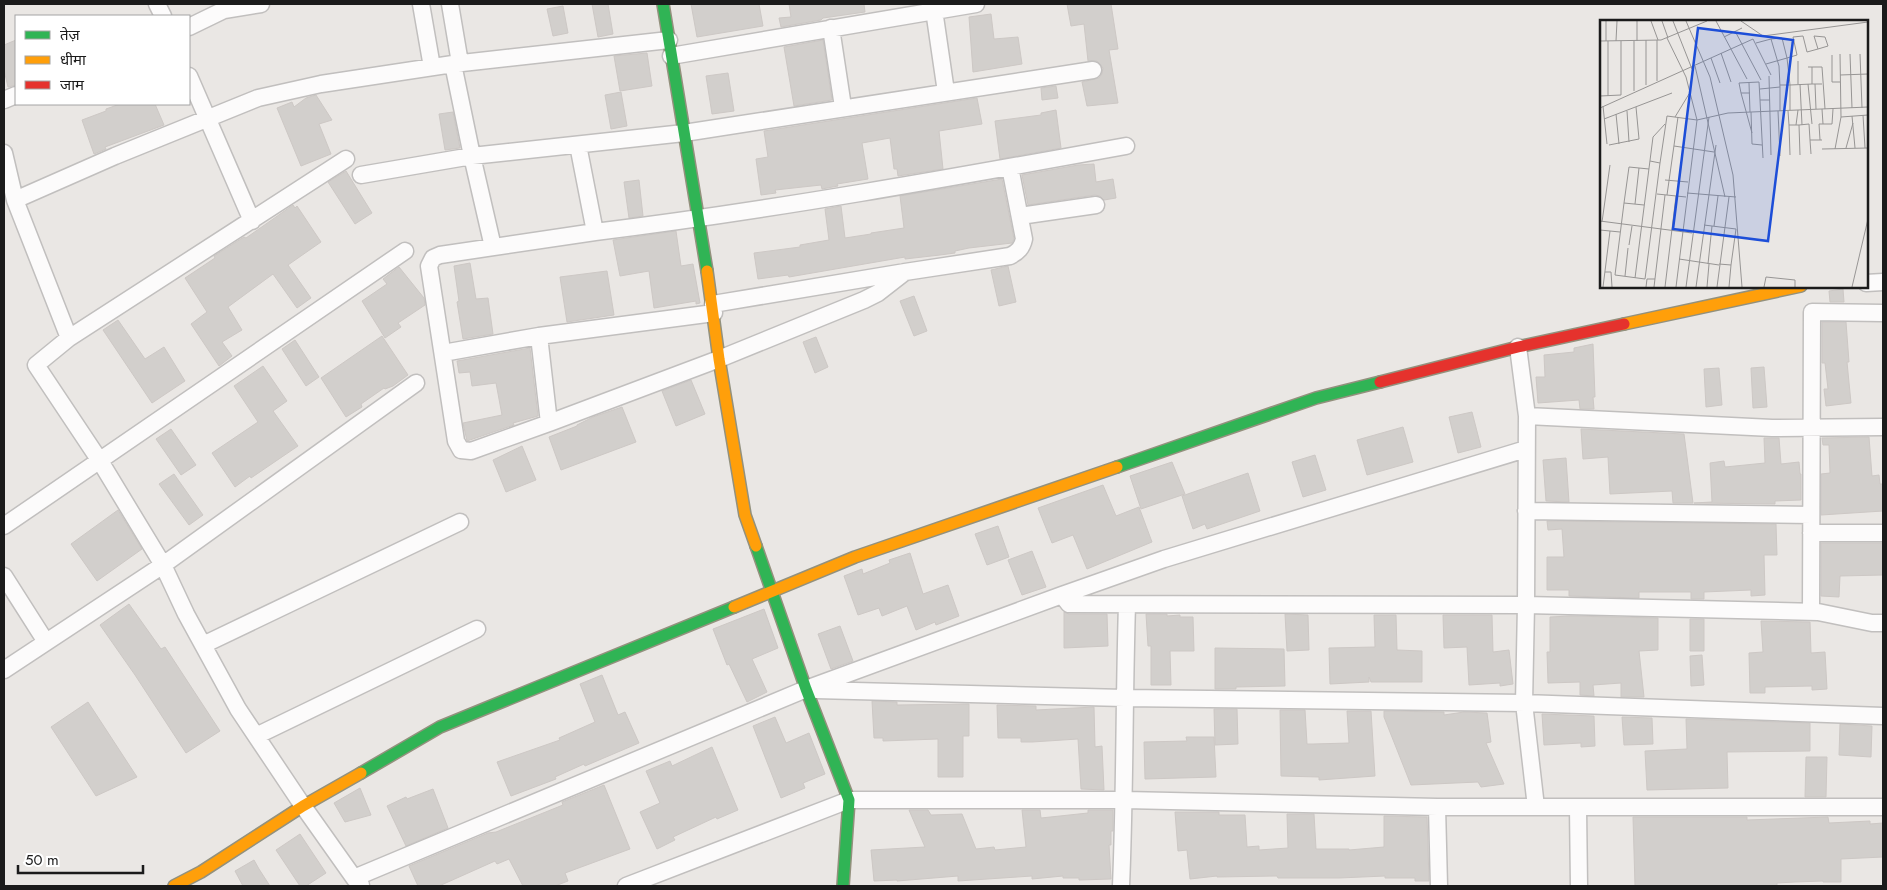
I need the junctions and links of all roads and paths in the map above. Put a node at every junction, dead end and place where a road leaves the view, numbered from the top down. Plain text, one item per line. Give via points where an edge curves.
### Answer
1 (261, 4) edge
2 (421, 4) edge
3 (450, 4) edge
4 (662, 4) edge
5 (976, 4) edge
6 (934, 10) junction
7 (190, 27) edge
8 (831, 28) junction
9 (670, 48) junction
10 (457, 64) junction
11 (432, 66) junction
12 (1092, 70) dead end
13 (190, 78) edge
14 (946, 92) junction
15 (843, 107) junction
16 (207, 118) junction
17 (684, 133) junction
18 (578, 145) junction
19 (1126, 146) dead end
20 (4, 153) edge
21 (472, 156) junction
22 (346, 159) dead end
23 (1010, 168) junction
24 (361, 175) dead end
25 (15, 200) junction
26 (1096, 205) dead end
27 (1020, 216) junction
28 (699, 219) junction
29 (252, 221) junction
30 (595, 232) junction
31 (493, 247) junction
32 (405, 251) dead end
33 (905, 272) junction
34 (1883, 282) edge
35 (1867, 283) edge
36 (1792, 288) edge
37 (713, 308) junction
38 (1883, 312) edge
39 (539, 336) junction
40 (69, 338) junction
41 (1518, 347) junction
42 (443, 353) junction
43 (719, 359) junction
44 (416, 383) dead end
45 (1527, 416) junction
46 (549, 423) junction
47 (1883, 427) edge
48 (1812, 428) junction
49 (1526, 449) junction
50 (100, 461) junction
51 (1526, 511) junction
52 (1811, 515) junction
53 (460, 522) dead end
54 (4, 526) edge
55 (1811, 533) junction
56 (1883, 533) edge
57 (163, 565) junction
58 (4, 576) edge
59 (771, 591) junction
60 (1062, 595) junction
61 (1127, 605) junction
62 (1526, 605) junction
63 (1811, 612) junction
64 (1883, 623) edge
65 (477, 629) dead end
66 (46, 642) junction
67 (203, 645) junction
68 (4, 670) edge
69 (806, 689) junction
70 (1124, 698) junction
71 (1524, 703) junction
72 (1883, 716) edge
73 (256, 736) junction
74 (849, 800) junction
75 (1125, 800) junction
76 (303, 806) junction
77 (1437, 807) junction
78 (1536, 807) junction
79 (1578, 808) junction
80 (1883, 808) edge
81 (359, 882) edge
82 (174, 886) edge
83 (626, 886) edge
84 (843, 886) edge
85 (1121, 886) edge
86 (1439, 886) edge
87 (1579, 886) edge

1 - 7 street via 224,10
2 - 11 street
3 - 10 street
4 - 9 street
5 - 6 street
6 - 8 street
6 - 14 street
8 - 9 street
8 - 15 street
9 - 10 street
9 - 17 street
10 - 11 street
10 - 21 street
11 - 16 street via 258,98
12 - 14 street
13 - 16 street
14 - 15 street
15 - 17 street
16 - 25 street
16 - 29 street
17 - 18 street
17 - 28 street
18 - 21 street
18 - 30 street
19 - 23 street
20 - 25 street
21 - 24 street
21 - 31 street
22 - 29 street
23 - 27 street
23 - 28 street
25 - 40 street
26 - 27 street
27 - 33 street via 1024,239 1022,247 1010,256
28 - 30 street
28 - 37 street
29 - 40 street
30 - 31 street
31 - 42 street via 440,254 429,266
32 - 50 street
33 - 37 street
33 - 43 street via 864,300
34 - 35 street
36 - 41 street
37 - 39 street
37 - 43 street
38 - 48 street via 1812,312
39 - 42 street
39 - 46 street
40 - 50 street via 36,365
41 - 45 street
41 - 59 street via 1316,398 855,557
42 - 46 street via 456,441 461,450 471,451
43 - 46 street
43 - 59 street via 745,515
44 - 57 street
45 - 48 street
45 - 49 street
47 - 48 street
48 - 52 street
49 - 51 street
49 - 60 street via 1164,559
50 - 54 street
50 - 57 street
51 - 52 street
51 - 62 street
52 - 55 street
53 - 67 street
55 - 56 street
55 - 63 street
57 - 66 street
57 - 67 street
58 - 66 street
59 - 69 street
59 - 76 street via 440,727
60 - 61 street via 1069,604
60 - 69 street
61 - 62 street
61 - 70 street
62 - 63 street
62 - 71 street
63 - 64 street
65 - 73 street
66 - 68 street
67 - 73 street
69 - 70 street
69 - 74 street
69 - 81 street
70 - 71 street
70 - 75 street
71 - 72 street
71 - 78 street
73 - 76 street
74 - 75 street
74 - 83 street
74 - 84 street
75 - 77 street
75 - 85 street
76 - 81 street
76 - 82 street
77 - 78 street
77 - 86 street
78 - 79 street
79 - 80 street
79 - 87 street

